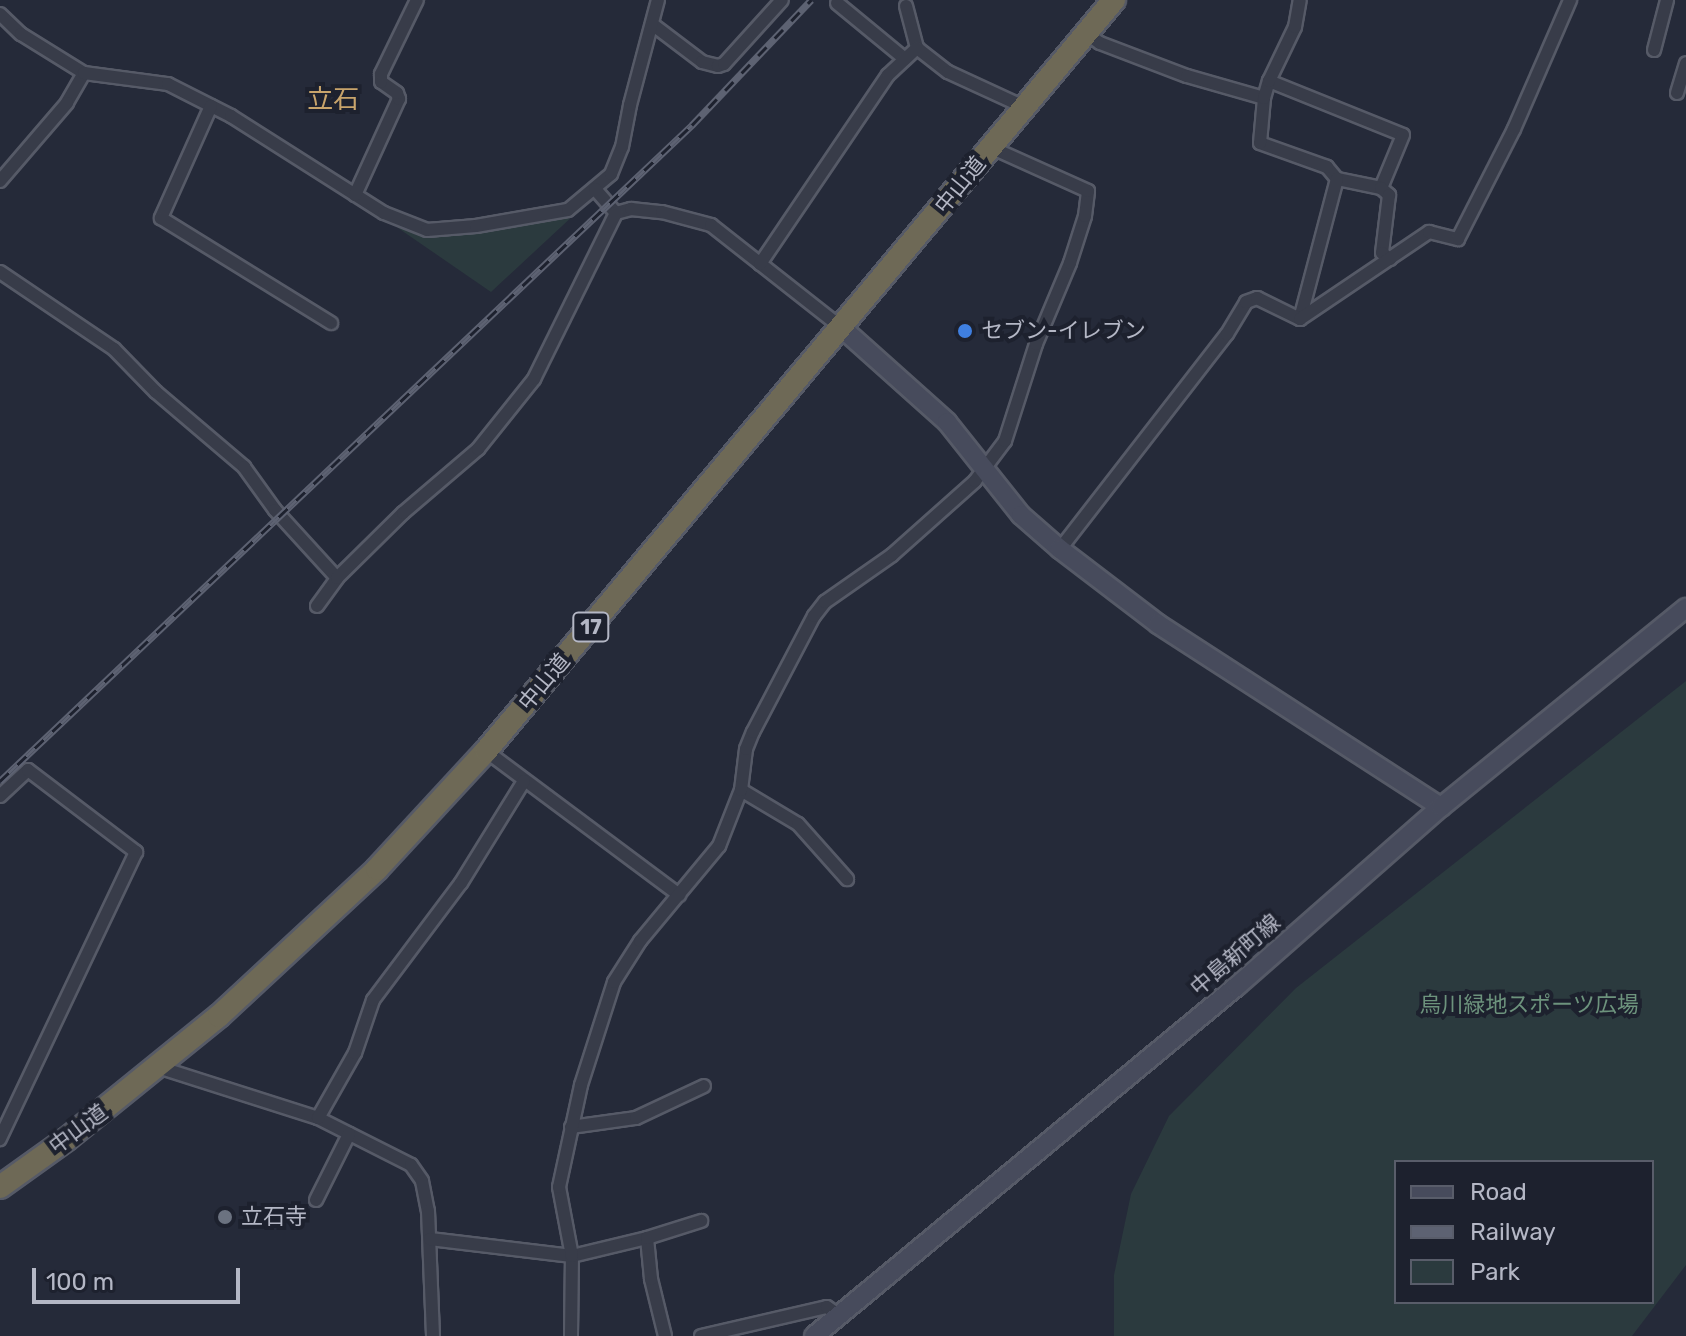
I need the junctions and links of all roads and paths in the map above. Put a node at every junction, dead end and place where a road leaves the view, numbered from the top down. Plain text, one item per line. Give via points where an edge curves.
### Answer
1 (417, 0) edge
2 (658, 0) edge
3 (782, 0) edge
4 (1114, 0) edge
5 (1300, 0) edge
6 (1570, 0) edge
7 (1667, 0) edge
8 (837, 3) dead end
9 (906, 6) dead end
10 (0, 14) edge
11 (652, 24) junction
12 (1086, 33) junction
13 (917, 48) junction
14 (1654, 50) dead end
15 (905, 59) junction
16 (1686, 63) edge
17 (84, 73) junction
18 (1269, 81) junction
19 (1677, 93) dead end
20 (1264, 98) junction
21 (211, 106) junction
22 (1024, 107) junction
23 (990, 147) junction
24 (1337, 179) junction
25 (0, 181) edge
26 (1381, 188) junction
27 (595, 189) junction
28 (355, 195) junction
29 (616, 213) junction
30 (1390, 259) junction
31 (760, 264) junction
32 (0, 272) edge
33 (1300, 319) junction
34 (331, 323) dead end
35 (842, 328) junction
36 (984, 468) junction
37 (1060, 549) junction
38 (337, 578) junction
39 (317, 606) dead end
40 (1686, 608) edge
41 (486, 751) junction
42 (524, 781) junction
43 (741, 790) junction
44 (0, 796) edge
45 (1441, 807) junction
46 (847, 879) dead end
47 (679, 895) junction
48 (158, 1067) junction
49 (704, 1086) dead end
50 (318, 1118) junction
51 (571, 1127) junction
52 (349, 1134) junction
53 (0, 1139) edge
54 (0, 1186) edge
55 (316, 1200) dead end
56 (701, 1221) dead end
57 (647, 1238) junction
58 (430, 1239) junction
59 (572, 1256) junction
60 (838, 1315) junction
61 (433, 1336) edge
62 (571, 1336) edge
63 (665, 1336) edge
64 (701, 1336) edge
65 (814, 1336) edge

1 - 28 street via 381,74 381,82 399,99
2 - 11 street
3 - 11 street via 718,66 702,62
4 - 12 highway, 中山道 / 17
5 - 18 street via 1295,27
6 - 30 street via 1514,129 1458,239 1429,232
7 - 14 street
8 - 15 street
9 - 13 street
10 - 17 street via 21,34
11 - 27 street via 622,147 611,174
12 - 20 street via 1187,76
12 - 22 highway, 中山道 / 17
13 - 15 street
13 - 22 street via 948,72
15 - 31 street via 888,75
16 - 19 street
17 - 21 street via 168,84
17 - 25 street via 67,103
18 - 20 street
18 - 26 street via 1403,135
20 - 24 street via 1260,143 1327,167
21 - 28 street
21 - 34 street via 161,218
22 - 23 highway, 中山道 / 17
23 - 35 highway, 中山道 / 17
23 - 36 street via 1088,191 1070,263 1036,344 1005,441
24 - 26 street
24 - 33 street
26 - 30 street via 1389,195 1382,253
27 - 28 street via 568,210 427,230
27 - 29 street
29 - 31 street via 631,209 693,217
29 - 38 street via 534,379 478,449
30 - 33 street
31 - 35 street
32 - 38 street via 114,349 244,467
33 - 37 street via 1257,298 1246,302 1227,334
35 - 36 main road via 947,422
35 - 41 highway, 中山道 / 17
36 - 37 main road via 1021,515
36 - 43 street via 892,555 825,602 814,616 753,732
37 - 45 main road via 1171,633
38 - 39 street
40 - 45 main road, 中島新町線
41 - 42 street
41 - 48 highway, 中山道 / 17 via 358,888
42 - 47 street
42 - 50 street via 461,883 373,1000 355,1053
43 - 46 street via 798,824
43 - 47 street via 719,846
44 - 53 street via 28,770 136,852
45 - 60 main road, 中島新町線 via 1213,1007
47 - 51 street via 614,982
48 - 50 street
48 - 54 highway, 中山道 / 17
49 - 51 street via 636,1118
50 - 52 street
51 - 59 street via 559,1187
52 - 55 street
52 - 58 street via 411,1165 422,1181
56 - 57 street
57 - 59 street
57 - 63 street
58 - 59 street
58 - 61 street
59 - 62 street
60 - 64 street via 827,1307
60 - 65 main road, 中島新町線

